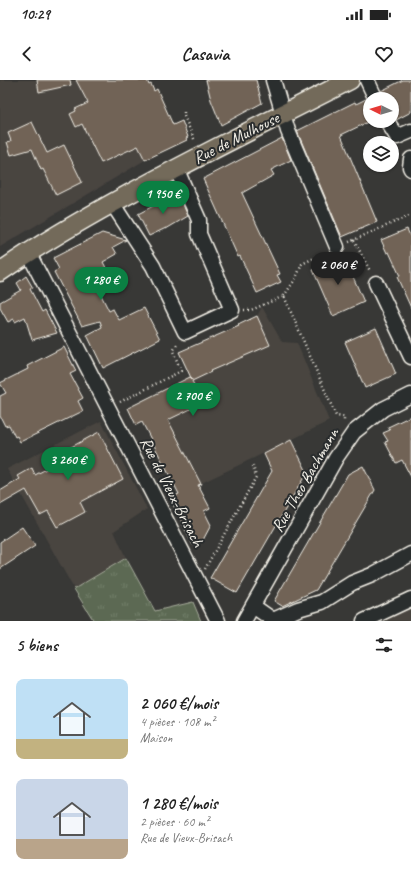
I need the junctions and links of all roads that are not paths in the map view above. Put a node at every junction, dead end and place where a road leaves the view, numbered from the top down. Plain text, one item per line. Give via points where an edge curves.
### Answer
1 (273, 80) edge
2 (350, 80) edge
3 (367, 80) edge
4 (373, 92) edge
5 (283, 114) junction
6 (391, 128) edge
7 (411, 130) edge
8 (411, 159) edge
9 (176, 168) junction
10 (411, 169) edge
11 (112, 203) junction
12 (337, 247) dead end
13 (28, 252) junction
14 (0, 272) edge
15 (376, 283) road end
16 (411, 357) edge
17 (411, 395) edge
18 (411, 554) edge
19 (411, 599) edge
20 (252, 606) junction
21 (218, 621) edge
22 (244, 621) edge
23 (272, 621) edge
24 (364, 621) edge

1 - 5 street
2 - 5 main road, Rue de Mulhouse
3 - 4 street
5 - 9 main road, Rue de Mulhouse
5 - 12 street
6 - 7 street via 397,137
8 - 10 street
9 - 11 main road, Rue de Mulhouse
9 - 11 street via 198,220 199,234 232,310 185,332 153,266
11 - 13 main road, Rue de Mulhouse
13 - 14 main road, Rue de Mulhouse
13 - 21 street, Rue de Vieux-Brisach
15 - 16 street
17 - 20 street, Rue Theo Bachmann via 383,409 354,432 336,458
18 - 23 street via 352,583 322,602
19 - 24 street
20 - 22 street, Rue Theo Bachmann
20 - 23 street

